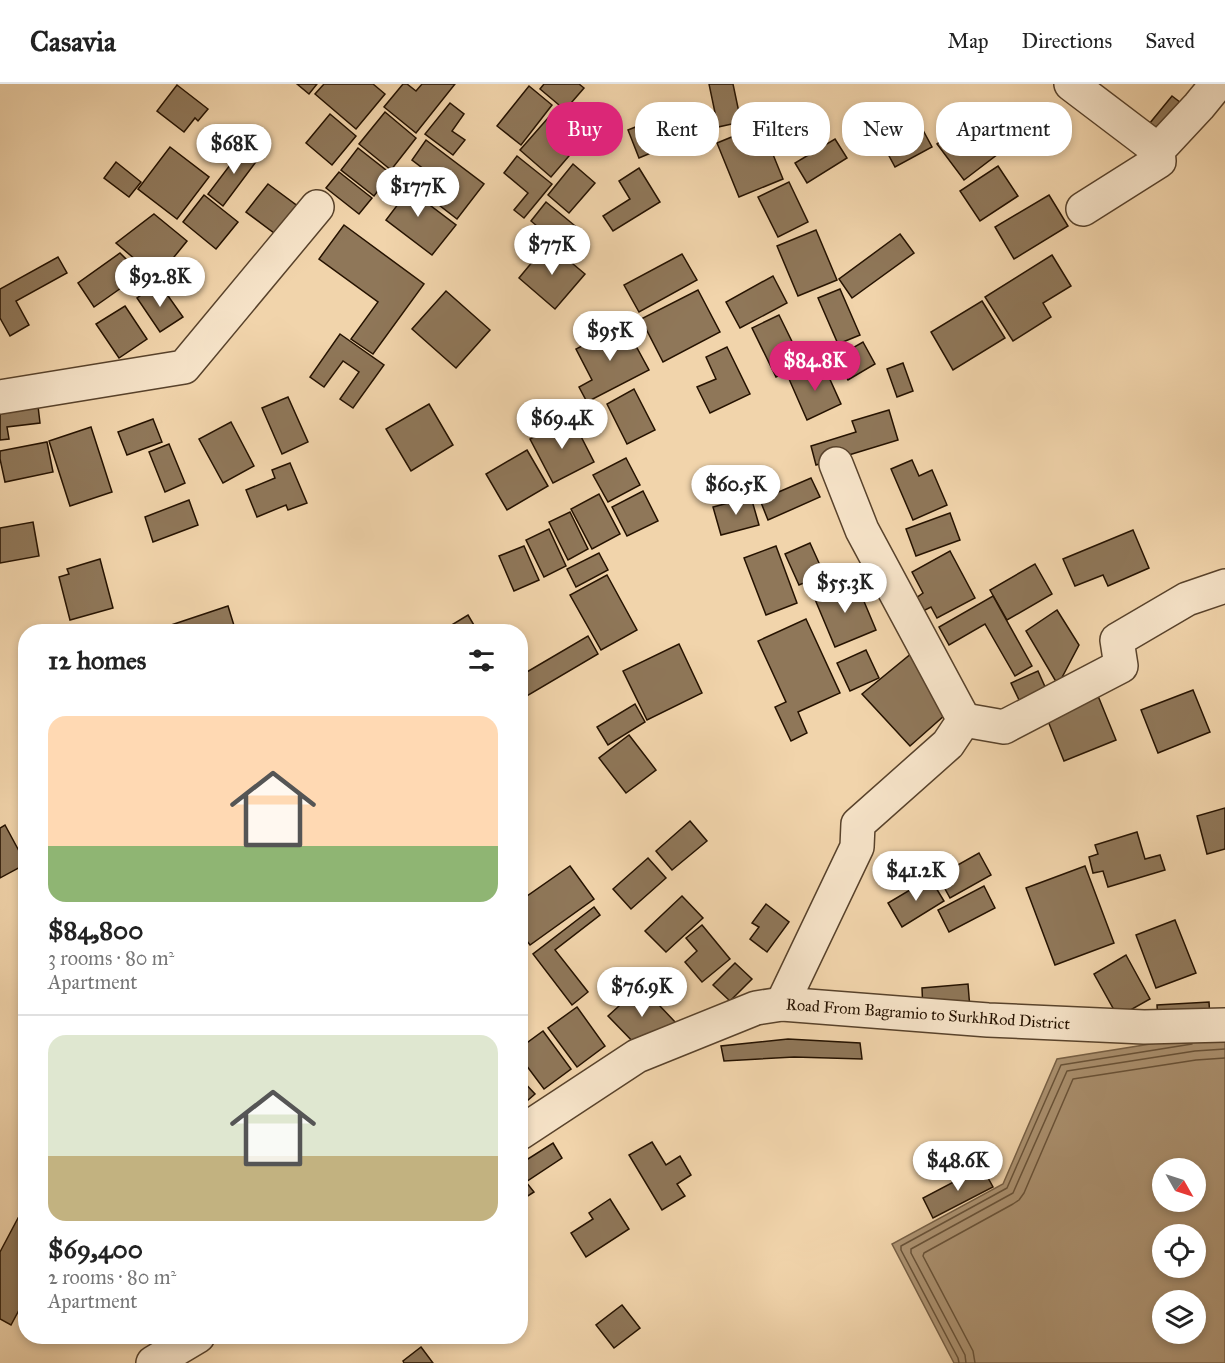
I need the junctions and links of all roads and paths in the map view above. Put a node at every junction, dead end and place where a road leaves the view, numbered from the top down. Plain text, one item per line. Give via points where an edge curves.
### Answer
1 (1071, 84) edge
2 (1217, 84) edge
3 (1158, 150) junction
4 (317, 207) dead end
5 (1083, 209) dead end
6 (0, 397) edge
7 (836, 464) dead end
8 (1225, 586) edge
9 (964, 720) junction
10 (782, 1004) junction
11 (1225, 1025) edge
12 (528, 1128) edge
13 (185, 1344) edge
14 (153, 1363) edge

1 - 3 street
2 - 3 street
3 - 5 street via 1159,161
4 - 6 street via 184,367
7 - 9 street via 862,530
8 - 9 street via 1187,599 1117,640 1121,666 1004,727
9 - 10 street via 948,744 858,824 857,847
10 - 11 street, Road From Bagramio to SurkhRod District via 988,1020 1144,1027
10 - 12 street, Road From Bagramio to SurkhRod District via 747,1011 637,1056
13 - 14 street

